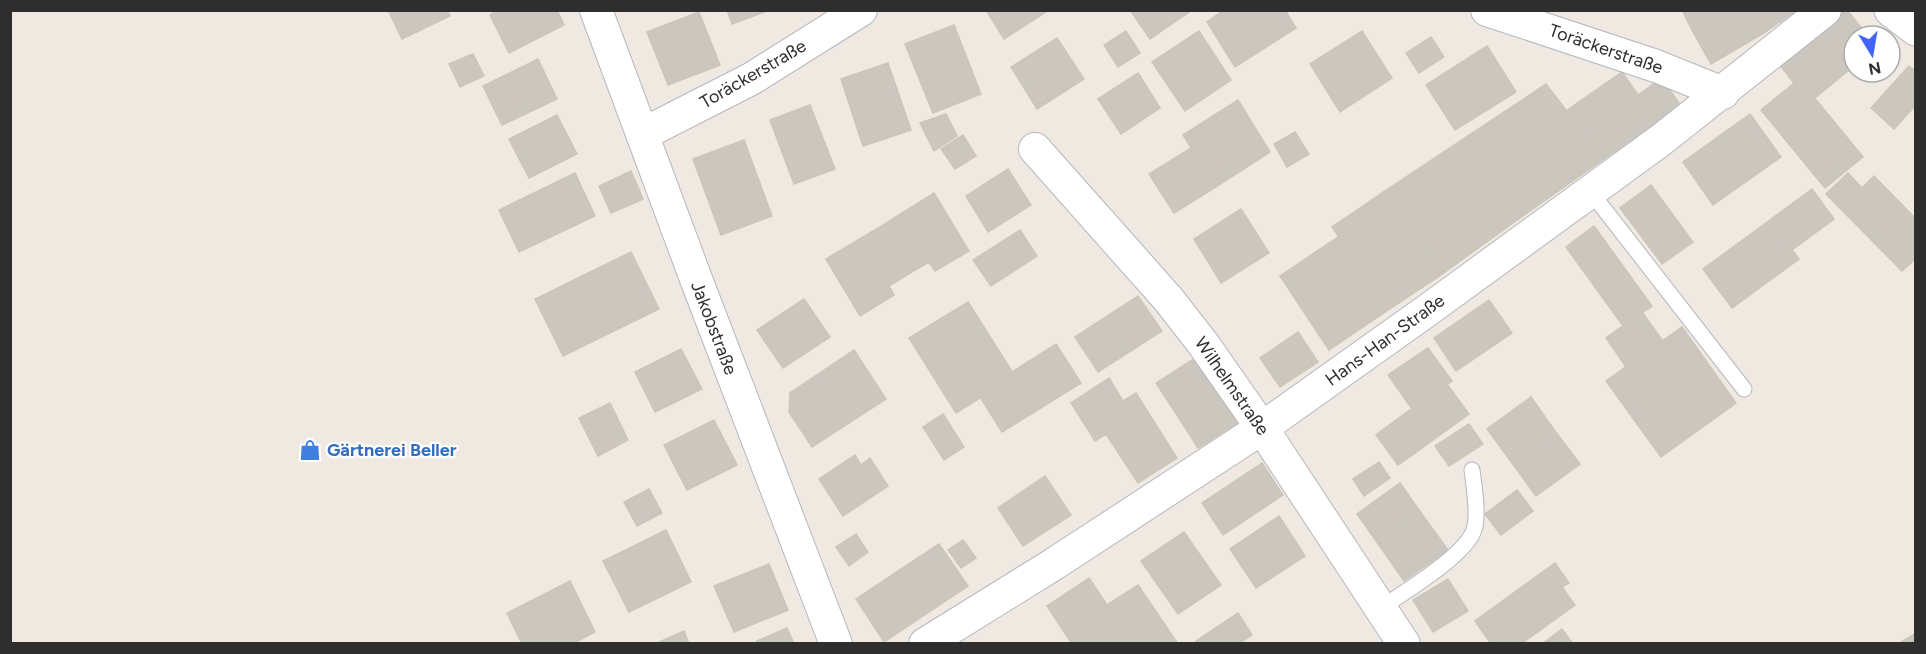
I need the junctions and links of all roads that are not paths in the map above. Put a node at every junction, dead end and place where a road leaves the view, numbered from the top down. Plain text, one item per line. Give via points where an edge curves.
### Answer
1 (596, 10) edge
2 (861, 10) edge
3 (1487, 10) edge
4 (1826, 10) edge
5 (1891, 10) edge
6 (1916, 29) edge
7 (1723, 93) junction
8 (643, 134) junction
9 (1035, 149) dead end
10 (1590, 191) junction
11 (1744, 389) dead end
12 (1262, 428) junction
13 (1472, 470) dead end
14 (1381, 608) junction
15 (836, 644) edge
16 (925, 644) edge
17 (1404, 644) edge

1 - 8 street, Jakobstraße
2 - 8 street, Toräckerstraße via 751,79
3 - 7 street, Toräckerstraße via 1656,66
4 - 7 street, Hans-Han-Straße
5 - 6 main road
7 - 10 street, Hans-Han-Straße
8 - 15 street, Jakobstraße
9 - 12 street, Wilhelmstraße via 1169,300
10 - 11 lane
10 - 12 street, Hans-Han-Straße
12 - 14 street, Wilhelmstraße
12 - 16 street, Hans-Han-Straße
13 - 14 lane via 1476,499 1474,530 1442,565
14 - 17 street, Wilhelmstraße

